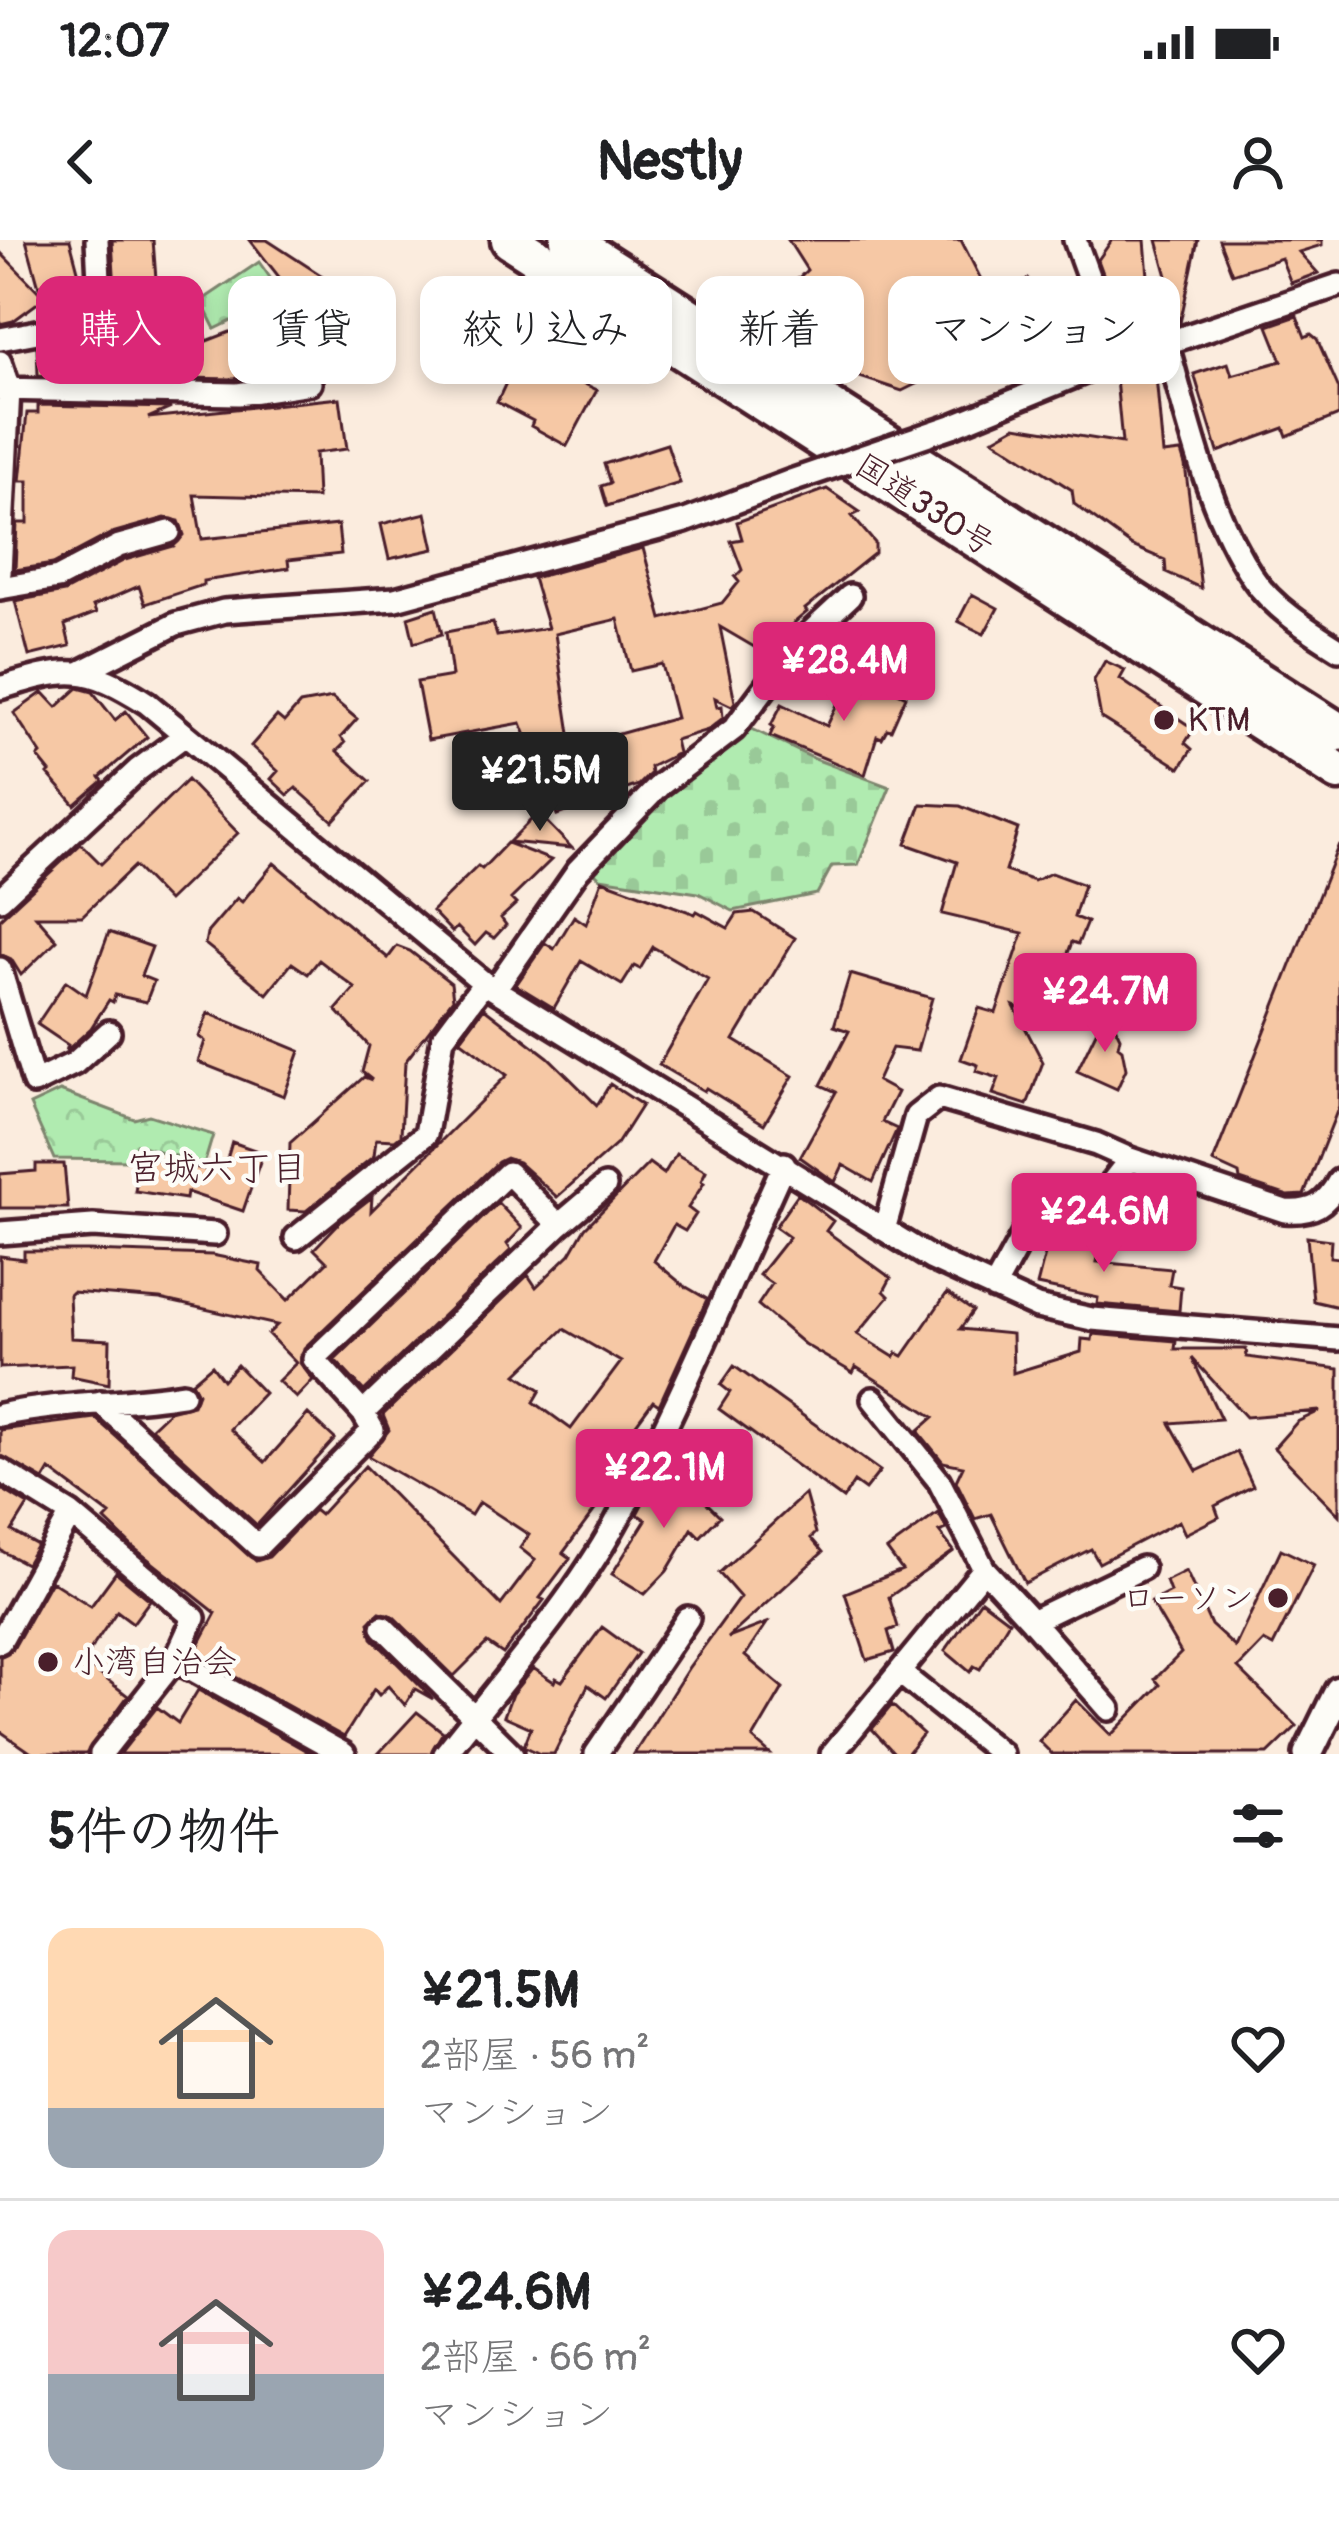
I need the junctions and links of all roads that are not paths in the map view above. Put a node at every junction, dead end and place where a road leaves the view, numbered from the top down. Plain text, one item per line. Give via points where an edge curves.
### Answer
1 (97, 240) edge
2 (510, 240) edge
3 (569, 240) edge
4 (1075, 240) edge
5 (1088, 276) edge
6 (1339, 286) edge
7 (1180, 337) edge
8 (0, 339) edge
9 (0, 362) edge
10 (303, 384) edge
11 (1056, 384) edge
12 (1178, 384) edge
13 (4, 389) edge
14 (169, 532) dead end
15 (0, 573) edge
16 (0, 588) edge
17 (850, 596) dead end
18 (1339, 650) edge
19 (83, 671) junction
20 (0, 688) edge
21 (1339, 732) edge
22 (185, 735) junction
23 (1339, 772) edge
24 (0, 899) edge
25 (0, 969) edge
26 (489, 986) junction
27 (109, 1032) dead end
28 (1130, 1160) junction
29 (784, 1164) junction
30 (1339, 1180) edge
31 (605, 1186) dead end
32 (559, 1225) junction
33 (884, 1230) junction
34 (0, 1233) edge
35 (215, 1234) dead end
36 (296, 1238) dead end
37 (994, 1288) junction
38 (1339, 1339) edge
39 (183, 1394) dead end
40 (873, 1399) dead end
41 (100, 1402) junction
42 (363, 1413) junction
43 (0, 1415) edge
44 (0, 1470) edge
45 (71, 1514) junction
46 (1142, 1568) dead end
47 (984, 1569) junction
48 (688, 1618) dead end
49 (1032, 1621) junction
50 (382, 1627) dead end
51 (0, 1642) edge
52 (176, 1660) junction
53 (900, 1673) junction
54 (1339, 1691) edge
55 (1109, 1709) dead end
56 (472, 1719) junction
57 (101, 1754) edge
58 (344, 1754) edge
59 (445, 1754) edge
60 (512, 1754) edge
61 (596, 1754) edge
62 (832, 1754) edge
63 (1001, 1754) edge
64 (1308, 1754) edge

1 - 8 street via 100,320
2 - 23 highway, 国道330号
3 - 21 highway, 国道330号
4 - 5 street
6 - 7 street
9 - 13 street
10 - 13 street via 238,394
11 - 19 street, bridge via 685,521 395,599 224,611 176,624
12 - 18 street via 1207,488 1254,582
13 - 15 street
14 - 16 street via 119,546 58,578
17 - 26 street via 798,644 734,729 659,786 578,870
19 - 20 street
19 - 22 street via 112,680
22 - 24 street
22 - 26 street
25 - 27 street via 34,1083 75,1063
26 - 29 street
26 - 36 street via 443,1038 426,1134
28 - 30 street via 1285,1211 1308,1213
28 - 33 street via 939,1098 916,1116
28 - 37 street via 1092,1208 1034,1215
29 - 33 street
29 - 56 street via 613,1527
31 - 32 street
32 - 42 street
32 - 42 street via 508,1173 314,1360
33 - 37 street
34 - 35 street via 93,1226
37 - 38 street via 1092,1319
39 - 41 street
40 - 47 street via 939,1481
41 - 42 street via 257,1546 373,1430
41 - 43 street
44 - 45 street
45 - 51 street
45 - 52 street via 194,1618
46 - 49 street
47 - 49 street
47 - 53 street
48 - 61 street
49 - 55 street
50 - 56 street
52 - 57 street
52 - 58 street
53 - 62 street
53 - 63 street
54 - 64 street
56 - 59 street
56 - 60 street

